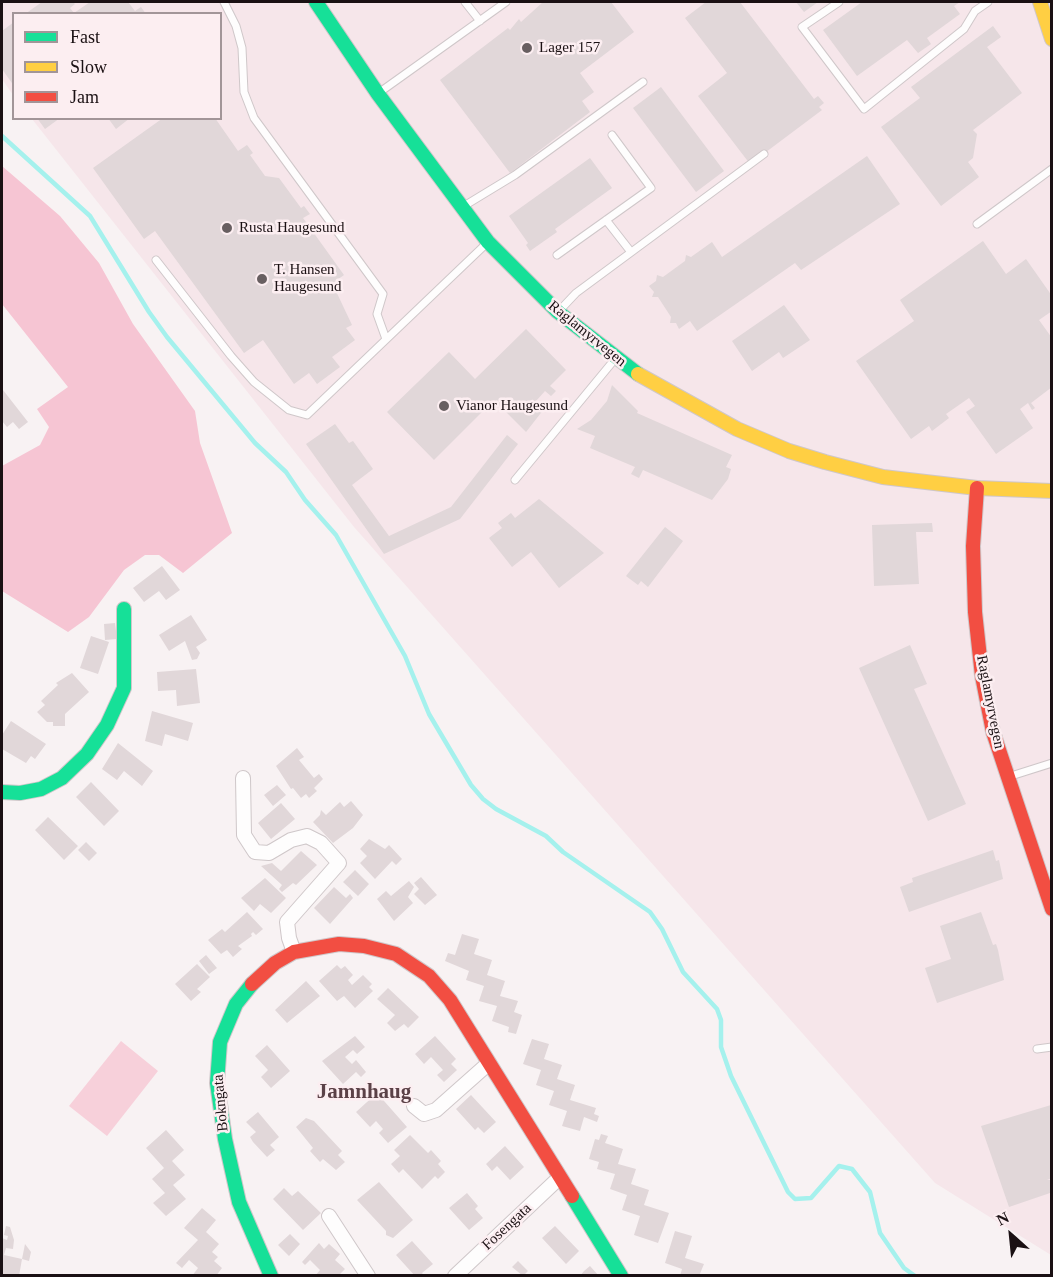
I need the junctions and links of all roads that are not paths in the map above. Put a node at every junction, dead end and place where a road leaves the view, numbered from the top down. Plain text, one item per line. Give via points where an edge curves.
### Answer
1 (224, 2) edge
2 (465, 2) edge
3 (506, 2) edge
4 (839, 2) edge
5 (988, 2) edge
6 (1040, 2) edge
7 (314, 3) edge
8 (480, 21) junction
9 (1052, 39) edge
10 (643, 82) dead end
11 (378, 94) junction
12 (612, 135) dead end
13 (764, 154) dead end
14 (1052, 169) edge
15 (461, 208) junction
16 (606, 220) junction
17 (976, 224) dead end
18 (488, 242) junction
19 (631, 252) junction
20 (557, 255) dead end
21 (156, 260) dead end
22 (558, 312) junction
23 (386, 339) junction
24 (615, 359) junction
25 (515, 480) dead end
26 (977, 488) junction
27 (1052, 491) edge
28 (124, 609) dead end
29 (1052, 763) edge
30 (243, 778) dead end
31 (1007, 778) junction
32 (2, 792) edge
33 (1052, 909) edge
34 (294, 952) junction
35 (1052, 1047) edge
36 (1036, 1049) dead end
37 (489, 1063) junction
38 (414, 1106) dead end
39 (558, 1179) junction
40 (328, 1216) dead end
41 (271, 1275) edge
42 (368, 1275) edge
43 (455, 1275) edge
44 (621, 1275) edge

1 - 23 lane via 242,48 244,92 254,118 383,294 377,314
2 - 8 lane
3 - 8 lane
4 - 5 lane via 802,27 864,109 964,29 975,11
6 - 9 street
7 - 11 street, Raglamyrvegen
8 - 11 lane
10 - 15 lane via 515,175
11 - 15 street, Raglamyrvegen
12 - 16 lane via 651,188
13 - 19 lane
14 - 17 lane
15 - 18 street, Raglamyrvegen
16 - 19 lane
16 - 20 lane
18 - 22 street, Raglamyrvegen
18 - 23 lane
19 - 22 lane via 576,293
21 - 23 lane via 231,356 289,410 307,415
22 - 24 street, Raglamyrvegen
24 - 25 lane
24 - 26 street, Raglamyrvegen via 692,406 789,451 883,477
26 - 27 street, Raglamyrvegen
26 - 31 street, Raglamyrvegen via 973,546 975,612 987,698
28 - 32 street via 124,687 107,725 87,754 62,778 41,789
29 - 31 lane
30 - 34 street via 244,835 250,847 269,853 307,836 321,843 339,863 287,922
31 - 33 street, Raglamyrvegen
34 - 37 street, Bokngata via 339,944 396,954 429,976 450,1000
34 - 41 street, Bokngata via 256,980 236,1004 220,1042 217,1083 239,1202
35 - 36 lane
37 - 38 street via 436,1110 424,1114
37 - 39 street, Bokngata
39 - 43 street, Fosengata
39 - 44 street, Bokngata
40 - 42 street

